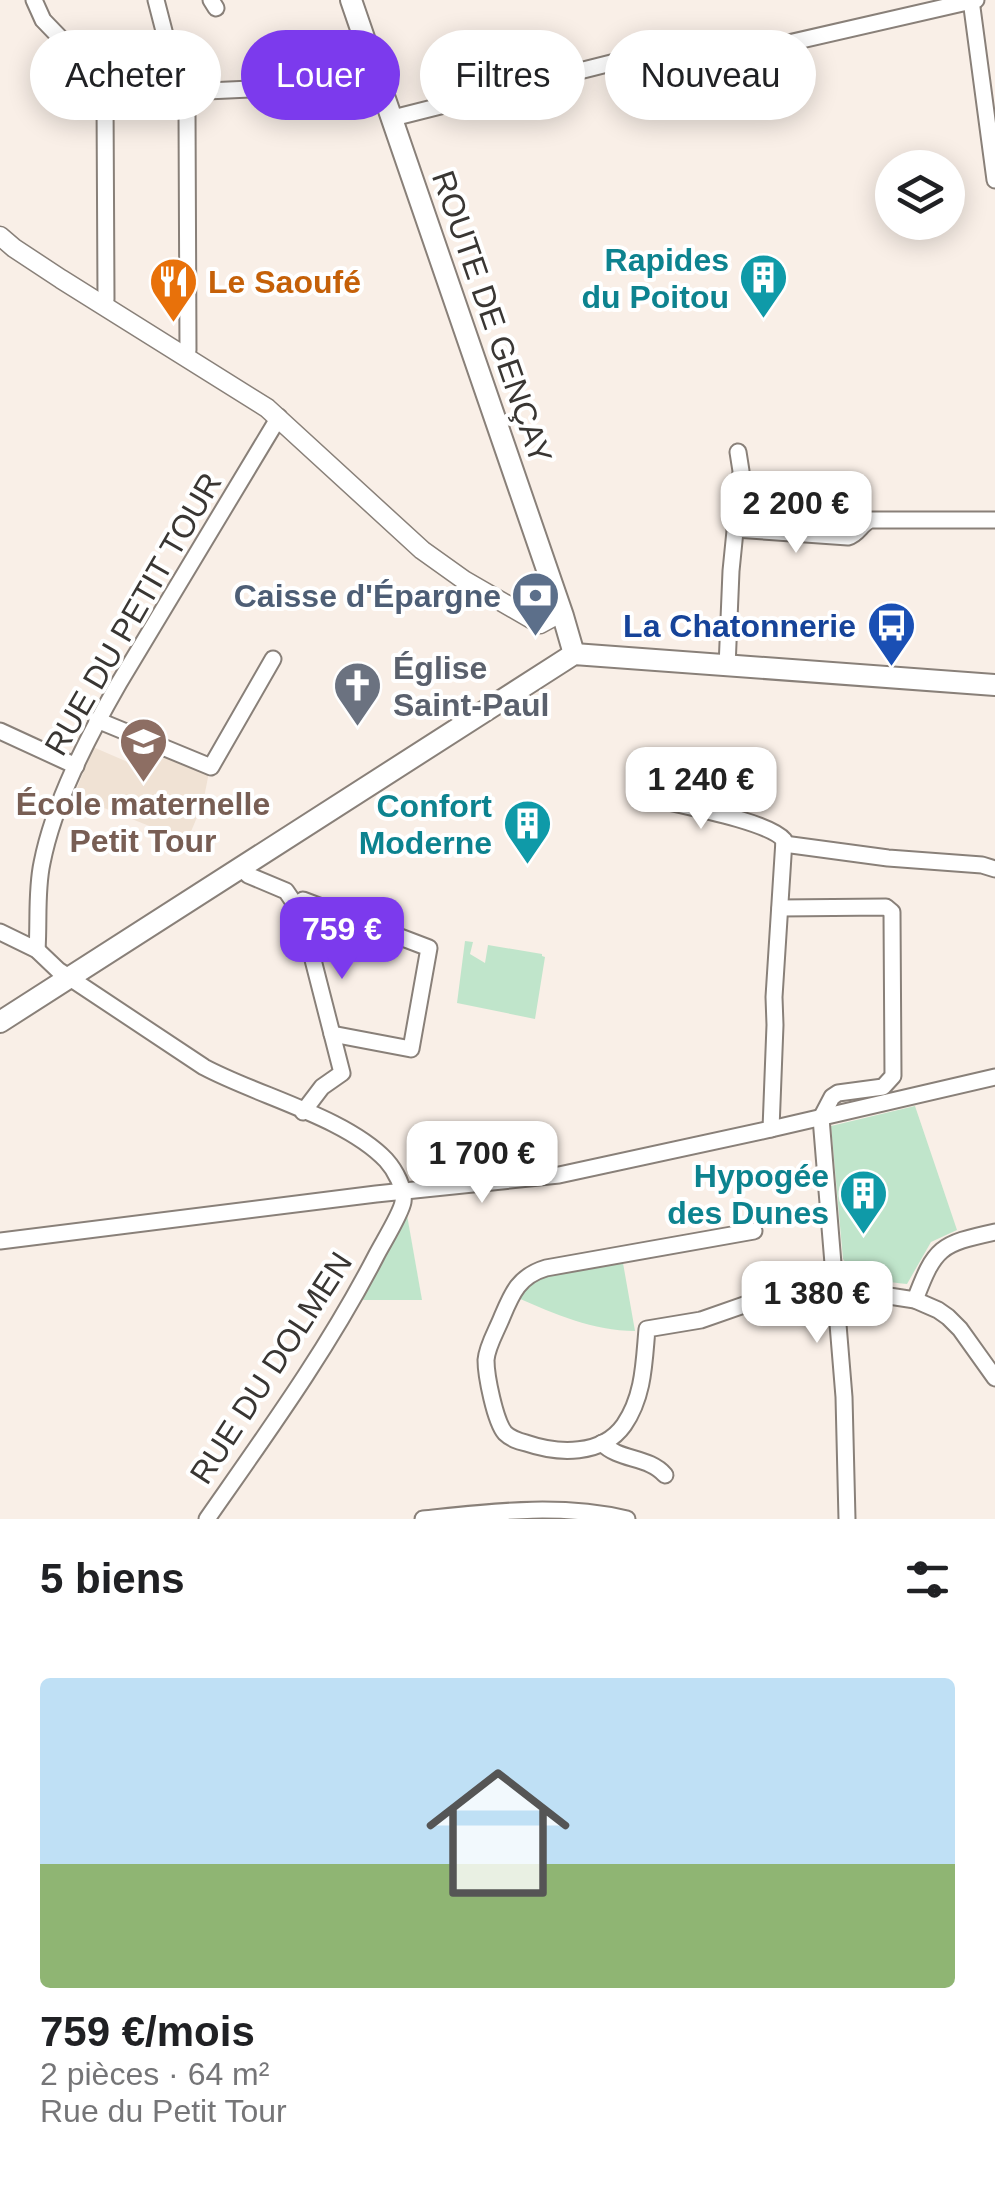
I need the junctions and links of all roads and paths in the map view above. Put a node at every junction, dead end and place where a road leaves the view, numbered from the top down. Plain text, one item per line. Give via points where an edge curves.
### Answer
1 (34, 0) edge
2 (156, 0) edge
3 (352, 0) edge
4 (973, 0) edge
5 (53, 30) edge
6 (163, 30) edge
7 (362, 30) edge
8 (400, 116) edge
9 (104, 120) edge
10 (187, 120) edge
11 (393, 120) edge
12 (995, 180) edge
13 (3, 241) edge
14 (104, 304) junction
15 (185, 355) junction
16 (278, 418) junction
17 (738, 452) dead end
18 (995, 520) edge
19 (735, 528) junction
20 (562, 612) junction
21 (574, 654) junction
22 (272, 660) dead end
23 (727, 667) junction
24 (995, 686) edge
25 (98, 720) junction
26 (0, 731) edge
27 (76, 766) junction
28 (639, 796) dead end
29 (784, 844) junction
30 (241, 866) junction
31 (995, 869) edge
32 (296, 906) junction
33 (780, 908) junction
34 (0, 932) edge
35 (37, 950) junction
36 (69, 977) junction
37 (0, 1022) edge
38 (332, 1034) junction
39 (995, 1076) edge
40 (303, 1112) junction
41 (821, 1118) junction
42 (771, 1130) junction
43 (402, 1192) junction
44 (754, 1231) dead end
45 (995, 1232) edge
46 (0, 1242) edge
47 (836, 1293) junction
48 (915, 1300) junction
49 (995, 1378) edge
50 (602, 1444) junction
51 (665, 1475) dead end
52 (207, 1519) edge
53 (423, 1519) edge
54 (627, 1519) edge
55 (847, 1519) edge

1 - 5 street
2 - 6 street
3 - 7 main road, ROUTE DE GENÇAY
4 - 8 street via 745,53 631,58
4 - 12 street
9 - 14 street
10 - 15 street
11 - 20 main road, ROUTE DE GENÇAY
13 - 14 street
14 - 15 street
15 - 16 street
16 - 20 street via 442,566 540,624
16 - 25 street, RUE DU PETIT TOUR
17 - 19 street
18 - 19 street via 871,520 848,536
19 - 23 street
20 - 21 main road, ROUTE DE GENÇAY
21 - 23 main road
21 - 30 main road
22 - 25 street via 211,767
23 - 24 main road
25 - 27 street, RUE DU PETIT TOUR
26 - 27 street
27 - 35 street, RUE DU PETIT TOUR via 42,865
28 - 29 street via 776,832
29 - 31 street
29 - 33 street
30 - 32 street via 286,891
30 - 36 main road
32 - 38 street
32 - 38 street via 303,900 429,948 411,1049
33 - 41 street via 892,912 893,1076 883,1087 838,1093
33 - 42 street
34 - 35 street
35 - 36 street
36 - 37 main road
36 - 40 street via 204,1067
38 - 40 street via 342,1073
39 - 41 street
40 - 43 street via 362,1140 386,1160
41 - 42 street
41 - 47 street
42 - 43 street via 574,1172
43 - 46 street
43 - 52 street, RUE DU DOLMEN via 392,1226 322,1350
44 - 50 street via 546,1268 515,1288 487,1356 498,1423 514,1440 547,1450
45 - 48 street via 941,1249
47 - 48 street
47 - 50 street via 767,1297 702,1320 646,1329 638,1399 625,1424
47 - 55 street
48 - 49 street via 948,1317
50 - 51 street
53 - 54 street via 539,1509

